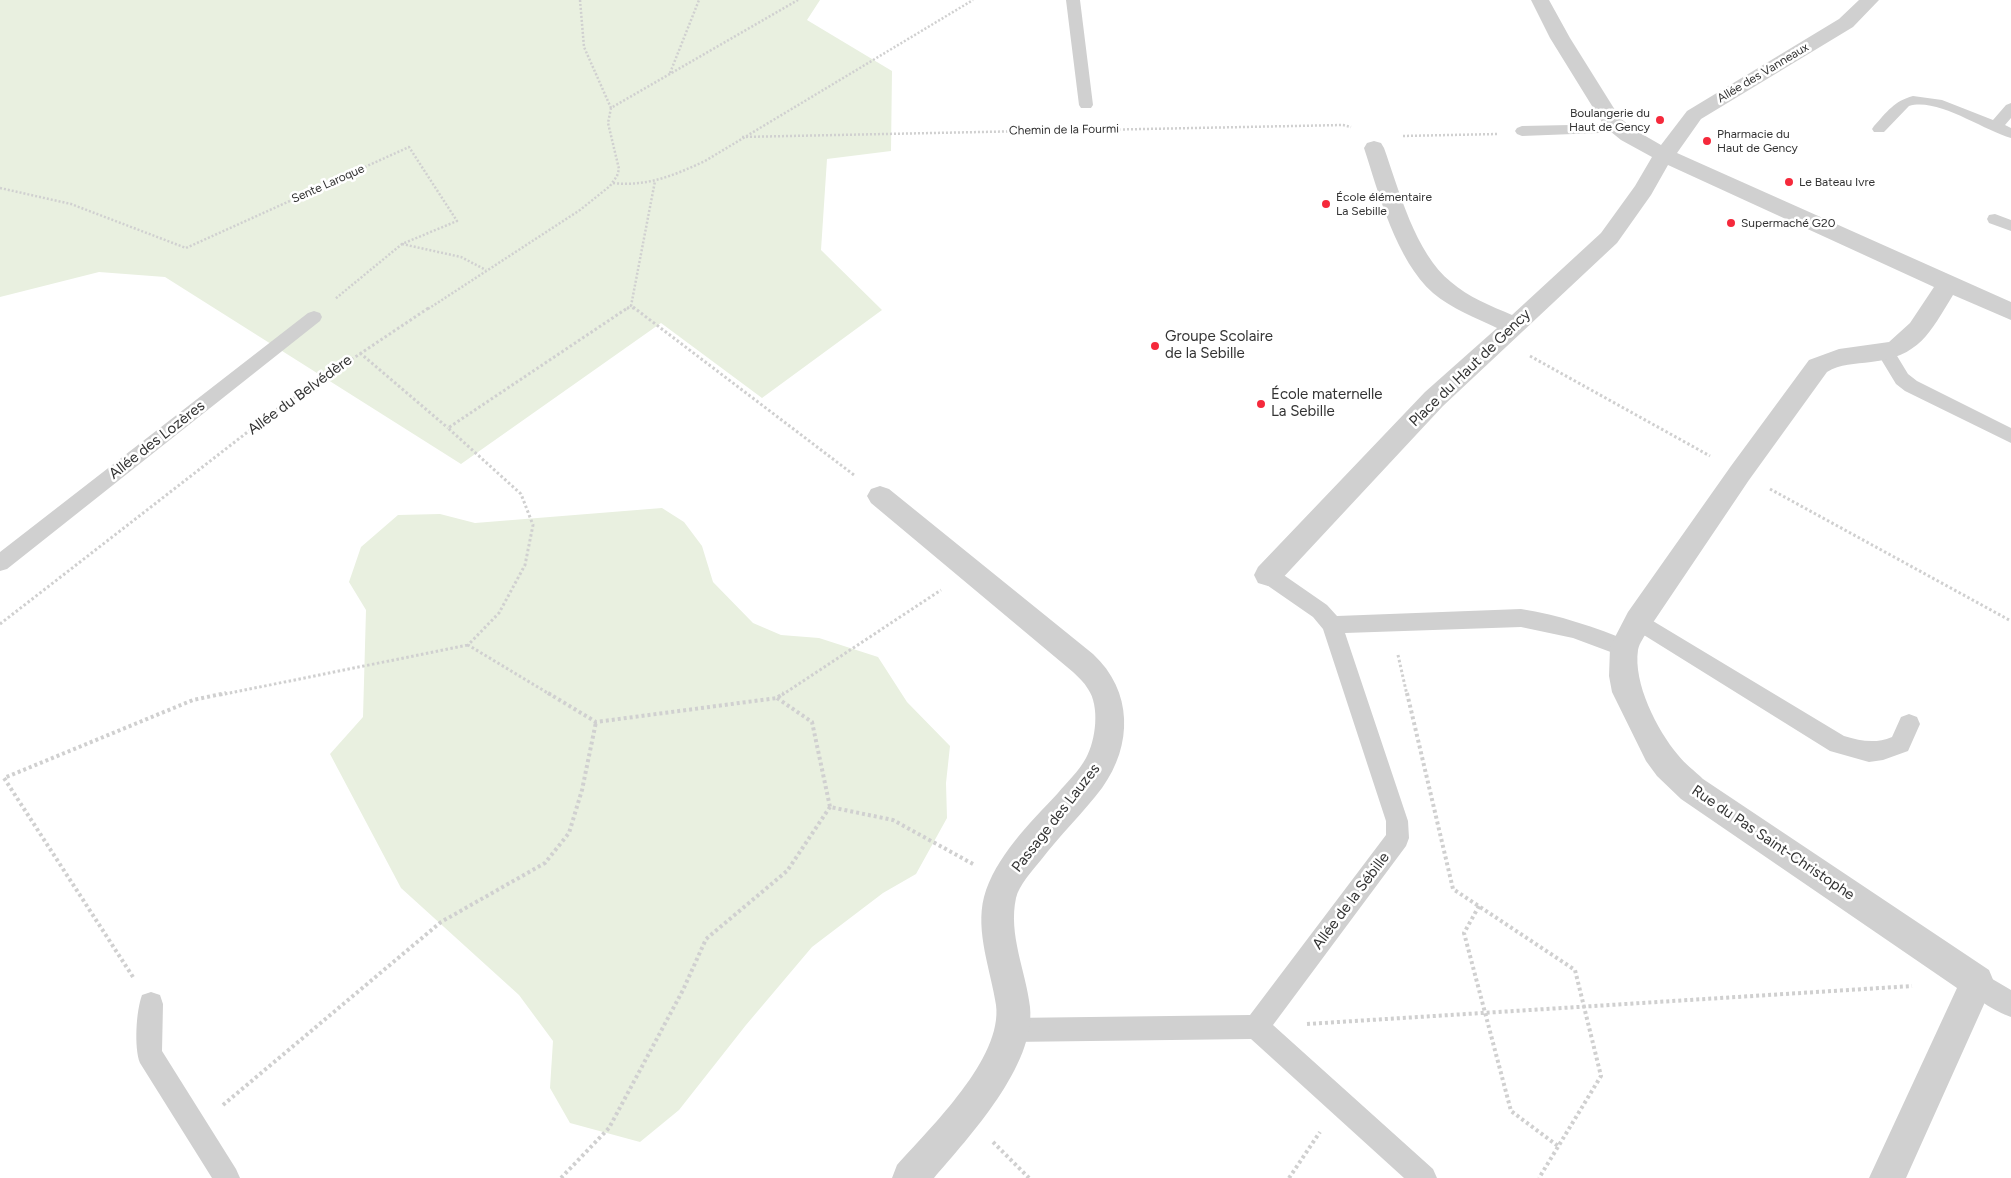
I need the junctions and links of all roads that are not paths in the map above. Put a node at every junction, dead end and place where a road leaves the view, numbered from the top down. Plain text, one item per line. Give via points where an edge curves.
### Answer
1 (1073, 0) edge
2 (1540, 0) edge
3 (1870, 0) edge
4 (1086, 105) dead end
5 (2011, 108) edge
6 (1996, 127) junction
7 (1619, 129) junction
8 (1880, 129) dead end
9 (1522, 131) road end
10 (2011, 134) edge
11 (1374, 148) road end
12 (1664, 155) junction
13 (1995, 219) dead end
14 (2011, 226) edge
15 (1947, 285) junction
16 (2011, 312) edge
17 (314, 317) road end
18 (1513, 326) junction
19 (1885, 351) junction
20 (2011, 436) edge
21 (880, 496) road end
22 (0, 563) edge
23 (1268, 575) joint
24 (1638, 620) junction
25 (1332, 625) junction
26 (1624, 648) junction
27 (1909, 724) dead end
28 (1977, 982) junction
29 (151, 1004) road end
30 (2011, 1005) edge
31 (1256, 1027) junction
32 (1010, 1030) junction
33 (227, 1178) edge
34 (910, 1178) edge
35 (1424, 1178) edge
36 (1887, 1178) edge

1 - 4 lane
2 - 7 street via 1594,94
3 - 12 street, Allée des Vanneaux via 1846,23 1694,115
5 - 6 lane
6 - 8 lane via 1936,103 1910,101 1902,104
6 - 10 lane
7 - 9 lane
7 - 12 street
11 - 18 street via 1389,193 1422,264 1454,296
12 - 15 street
12 - 18 street, Place du Haut de Gency via 1609,238
13 - 14 lane
15 - 16 street
15 - 19 street, Rue du Pas Saint-Christophe via 1912,336 1898,347
17 - 22 lane, Allée des Lozères
18 - 23 street, Place du Haut de Gency via 1434,398
19 - 20 lane via 1892,366 1911,386
19 - 24 street, Rue du Pas Saint-Christophe via 1827,360 1818,366
21 - 32 street, Passage des Lauzes via 1079,660 1102,684 1109,705 1109,734 1099,768 1030,850 1006,882 1000,897 998,928 1013,1008
23 - 25 lane, Allée de la Sébille via 1320,611
24 - 26 street, Rue du Pas Saint-Christophe
24 - 27 lane via 1838,744 1862,752 1881,752 1900,744
25 - 26 lane via 1521,618 1550,622
25 - 31 lane, Allée de la Sébille via 1397,820 1398,838
26 - 28 street, Rue du Pas Saint-Christophe via 1622,676 1627,692 1657,751 1692,789
28 - 30 lane
28 - 36 street
29 - 33 lane via 149,1054
31 - 32 lane
31 - 35 lane
32 - 34 street, Passage des Lauzes via 1000,1061 984,1090

